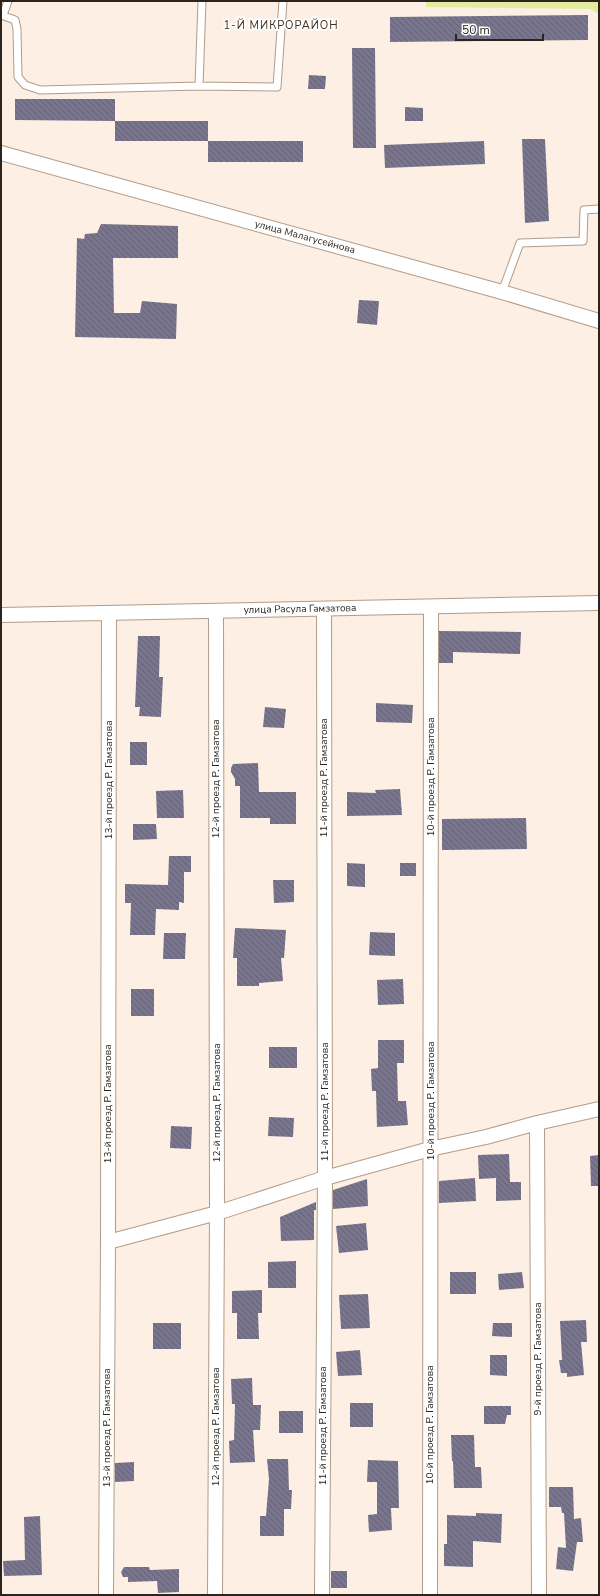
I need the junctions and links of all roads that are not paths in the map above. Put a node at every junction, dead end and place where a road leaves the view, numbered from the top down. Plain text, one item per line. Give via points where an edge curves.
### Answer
1 (8, 1) edge
2 (202, 1) edge
3 (283, 1) edge
4 (2, 15) edge
5 (199, 86) junction
6 (4, 154) edge
7 (599, 209) edge
8 (502, 292) junction
9 (599, 321) edge
10 (599, 603) edge
11 (431, 607) junction
12 (324, 609) junction
13 (216, 611) junction
14 (109, 613) junction
15 (1, 615) edge
16 (599, 1109) edge
17 (537, 1123) junction
18 (430, 1149) junction
19 (325, 1178) junction
20 (217, 1213) junction
21 (108, 1242) junction
22 (106, 1595) edge
23 (214, 1595) edge
24 (322, 1595) edge
25 (430, 1595) edge
26 (539, 1595) edge

1 - 4 lane
2 - 5 lane
3 - 5 lane via 277,87
4 - 5 lane via 15,20 18,77 25,85 40,90
6 - 8 street, улица Малагусейнова
7 - 8 lane via 584,210 583,241 520,243
8 - 9 street, улица Малагусейнова
10 - 11 street, улица Расула Гамзатова
11 - 12 street, улица Расула Гамзатова
11 - 18 street, 10-й проезд Р. Гамзатова
12 - 13 street, улица Расула Гамзатова
12 - 19 street, 11-й проезд Р. Гамзатова
13 - 14 street, улица Расула Гамзатова
13 - 20 street, 12-й проезд Р. Гамзатова
14 - 15 street, улица Расула Гамзатова
14 - 21 street, 13-й проезд Р. Гамзатова
16 - 17 street
17 - 18 street
17 - 26 street, 9-й проезд Р. Гамзатова
18 - 19 street
18 - 25 street, 10-й проезд Р. Гамзатова
19 - 20 street
19 - 24 street, 11-й проезд Р. Гамзатова
20 - 21 street
20 - 23 street, 12-й проезд Р. Гамзатова
21 - 22 street, 13-й проезд Р. Гамзатова

